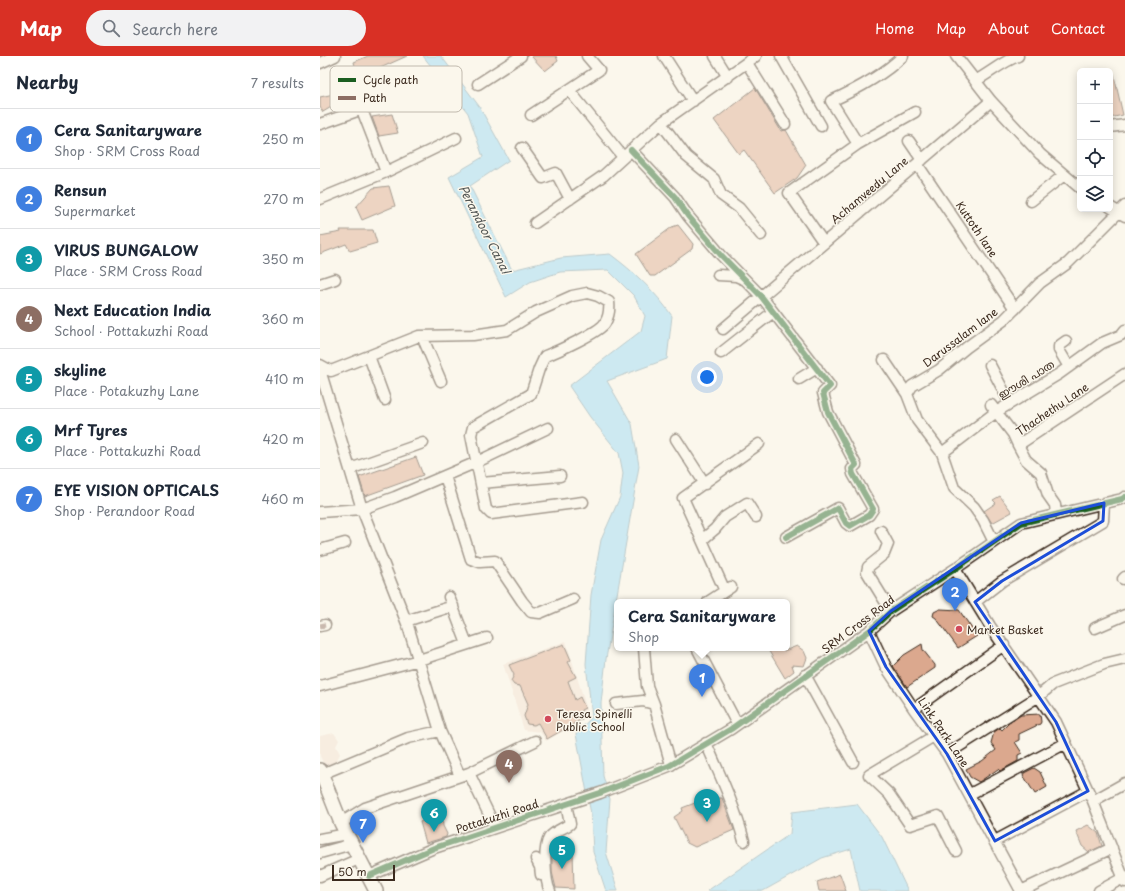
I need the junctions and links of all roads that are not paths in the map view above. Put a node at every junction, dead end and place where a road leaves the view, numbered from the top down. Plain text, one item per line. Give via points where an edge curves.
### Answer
1 (335, 56) edge
2 (521, 56) edge
3 (588, 56) edge
4 (664, 56) edge
5 (715, 56) edge
6 (756, 56) edge
7 (781, 56) edge
8 (903, 56) edge
9 (956, 56) edge
10 (1018, 56) edge
11 (320, 63) edge
12 (747, 63) junction
13 (728, 77) junction
14 (975, 81) junction
15 (478, 84) dead end
16 (569, 90) junction
17 (693, 101) junction
18 (991, 101) junction
19 (356, 112) edge
20 (363, 112) edge
21 (915, 112) dead end
22 (531, 115) dead end
23 (661, 123) junction
24 (320, 124) edge
25 (785, 124) dead end
26 (1125, 125) edge
27 (821, 126) dead end
28 (1113, 127) edge
29 (456, 138) dead end
30 (909, 141) dead end
31 (858, 144) junction
32 (522, 148) dead end
33 (631, 150) junction
34 (623, 157) junction
35 (920, 162) junction
36 (386, 172) junction
37 (1064, 175) junction
38 (1077, 186) edge
39 (320, 199) edge
40 (570, 199) junction
41 (1031, 201) dead end
42 (1120, 210) edge
43 (535, 223) dead end
44 (761, 235) dead end
45 (824, 243) junction
46 (718, 275) dead end
47 (335, 279) dead end
48 (745, 280) junction
49 (320, 284) edge
50 (761, 296) junction
51 (1015, 309) junction
52 (773, 312) junction
53 (723, 329) dead end
54 (1125, 330) edge
55 (421, 336) junction
56 (1066, 341) dead end
57 (722, 353) dead end
58 (369, 356) junction
59 (884, 360) dead end
60 (320, 365) edge
61 (990, 365) dead end
62 (1070, 367) junction
63 (817, 368) junction
64 (320, 370) edge
65 (1125, 374) edge
66 (799, 379) dead end
67 (441, 381) dead end
68 (907, 394) junction
69 (385, 400) dead end
70 (1010, 403) junction
71 (993, 408) junction
72 (548, 428) dead end
73 (676, 439) dead end
74 (423, 443) dead end
75 (759, 444) dead end
76 (1018, 445) junction
77 (942, 453) junction
78 (477, 462) junction
79 (350, 469) junction
80 (445, 476) junction
81 (560, 476) dead end
82 (481, 483) junction
83 (705, 484) junction
84 (1125, 497) edge
85 (583, 502) dead end
86 (1104, 503) junction
87 (362, 509) junction
88 (320, 512) edge
89 (1056, 514) junction
90 (756, 517) dead end
91 (880, 531) dead end
92 (786, 537) dead end
93 (702, 540) junction
94 (994, 542) junction
95 (344, 543) dead end
96 (320, 550) edge
97 (955, 569) junction
98 (573, 599) dead end
99 (713, 599) edge
100 (975, 602) junction
101 (891, 611) junction
102 (1125, 615) edge
103 (406, 621) junction
104 (1095, 628) dead end
105 (868, 631) junction
106 (487, 638) dead end
107 (467, 644) junction
108 (1004, 645) junction
109 (644, 651) edge
110 (699, 651) edge
111 (1125, 659) edge
112 (419, 660) junction
113 (805, 676) junction
114 (320, 686) edge
115 (1038, 696) junction
116 (616, 704) dead end
117 (654, 704) junction
118 (914, 709) junction
119 (737, 724) junction
120 (440, 731) junction
121 (934, 736) junction
122 (535, 741) dead end
123 (706, 743) junction
124 (1066, 743) junction
125 (947, 754) junction
126 (853, 762) dead end
127 (671, 765) junction
128 (321, 772) edge
129 (464, 775) junction
130 (1125, 783) edge
131 (611, 788) joint
132 (970, 794) junction
133 (1090, 796) junction
134 (566, 804) junction
135 (495, 827) junction
136 (347, 834) junction
137 (320, 839) edge
138 (744, 841) dead end
139 (995, 841) junction
140 (1112, 848) junction
141 (956, 851) dead end
142 (320, 852) edge
143 (536, 858) dead end
144 (359, 859) junction
145 (320, 876) edge
146 (369, 876) junction
147 (1124, 879) edge
148 (376, 891) edge
149 (543, 891) edge
150 (550, 891) edge
151 (1021, 891) edge
152 (1099, 891) edge

1 - 11 street
2 - 15 street
3 - 16 street via 599,70
4 - 17 street
5 - 13 street
6 - 12 street
7 - 27 street
8 - 31 street via 888,71 832,101
9 - 14 street
10 - 14 street via 996,66
12 - 13 street
12 - 25 street
13 - 17 street
14 - 18 street
16 - 22 street
16 - 34 street
17 - 23 street
18 - 35 street, Achamveedu Lane
18 - 37 street via 1040,154
19 - 24 street
20 - 36 street
21 - 31 street
23 - 33 street
23 - 44 street via 686,156 714,179 721,195 739,208
26 - 28 street
29 - 36 street
30 - 35 street, Kuttoth lane
31 - 45 street via 789,194
32 - 40 street via 543,178 556,173
33 - 34 street
33 - 48 street via 675,197 688,216
34 - 40 street via 603,176
35 - 45 street, Achamveedu Lane
35 - 51 street, Kuttoth lane
36 - 39 street
37 - 38 street
37 - 41 street
40 - 43 street
42 - 51 street, Darussalam lane via 1068,263 1040,283
45 - 50 street, Achamveedu Lane
46 - 48 street via 736,276
47 - 49 street
48 - 50 street
50 - 52 street
50 - 53 street, Achamveedu Lane
51 - 68 street, Darussalam lane via 939,370 912,386
52 - 57 street
52 - 63 street
54 - 62 street, ഈശി പാത via 1121,335 1102,343
55 - 58 street
55 - 67 street
55 - 78 street via 473,335 507,330 561,299 587,293 609,302 610,312 604,325 563,349 545,356 531,394 473,427 471,435
56 - 62 street via 1059,346 1059,350
58 - 60 street via 331,371
58 - 69 street
59 - 68 street
61 - 70 street
62 - 70 street, ഈശി പാത
63 - 66 street
63 - 92 street via 830,386 823,393 828,412 856,465 852,469 853,474 874,509 869,515 850,526 838,508
64 - 79 street
65 - 76 street, Thachethu Lane
68 - 77 street via 917,420
70 - 71 street, ഈശി പാത
71 - 76 street via 1013,434
71 - 77 street, ഈശി പാത
72 - 78 street
73 - 83 street
74 - 79 street
75 - 83 street
76 - 89 street, Thachethu Lane via 1026,460 1041,473 1048,495 1055,505
77 - 94 street via 954,488 974,507
78 - 80 street
78 - 82 street
79 - 87 street
80 - 87 street
80 - 98 street via 471,559 480,562 495,561 522,602 532,612 540,613
81 - 82 street
82 - 85 street via 486,509 491,514
83 - 93 street via 683,498
84 - 86 street, SRM Cross Road
86 - 89 street, SRM Cross Road
86 - 100 street via 1103,522 1002,581
87 - 88 street
87 - 103 street
89 - 94 street, SRM Cross Road via 1021,523
90 - 93 street via 748,503 725,517
91 - 101 street via 888,544 884,554 868,567 867,572
93 - 99 street via 728,589
94 - 97 street, SRM Cross Road
95 - 96 street
97 - 100 street
97 - 101 street, SRM Cross Road
100 - 108 street
101 - 105 street, SRM Cross Road
102 - 104 street
103 - 107 street via 451,601
103 - 112 street
105 - 113 street, SRM Cross Road
105 - 118 street, Link Park Lane via 886,666
106 - 107 street
107 - 112 street
108 - 115 street
108 - 118 street
109 - 117 street via 647,686
110 - 119 street
111 - 115 street via 1104,664 1053,684
112 - 114 street
112 - 120 street
113 - 119 street, SRM Cross Road
113 - 126 street
115 - 124 street via 1056,722
115 - 125 street
116 - 117 street
117 - 127 street
118 - 121 street, Link Park Lane
119 - 123 street, SRM Cross Road
120 - 128 street via 408,738
120 - 129 street
121 - 125 street, Link Park Lane
121 - 141 street via 869,775 889,794 910,825 938,816
122 - 129 street
123 - 127 street, SRM Cross Road
123 - 138 street via 733,804
124 - 132 street
124 - 133 street
125 - 132 street, Link Park Lane
127 - 131 street, SRM Cross Road
128 - 136 main road
129 - 135 street
129 - 136 street via 365,808
130 - 133 street
131 - 134 street, Pottakuzhi Road
132 - 139 street, Link Park Lane
133 - 139 street
133 - 140 street
134 - 135 street, Pottakuzhi Road
134 - 150 street via 570,824 552,835 547,845 546,863
135 - 146 street, Pottakuzhi Road via 434,848
136 - 137 street
136 - 142 street
136 - 144 main road
139 - 151 street, Link Park Lane
140 - 147 street
140 - 151 street
143 - 149 street via 540,867
144 - 145 street
144 - 146 main road
146 - 148 main road
147 - 152 street

